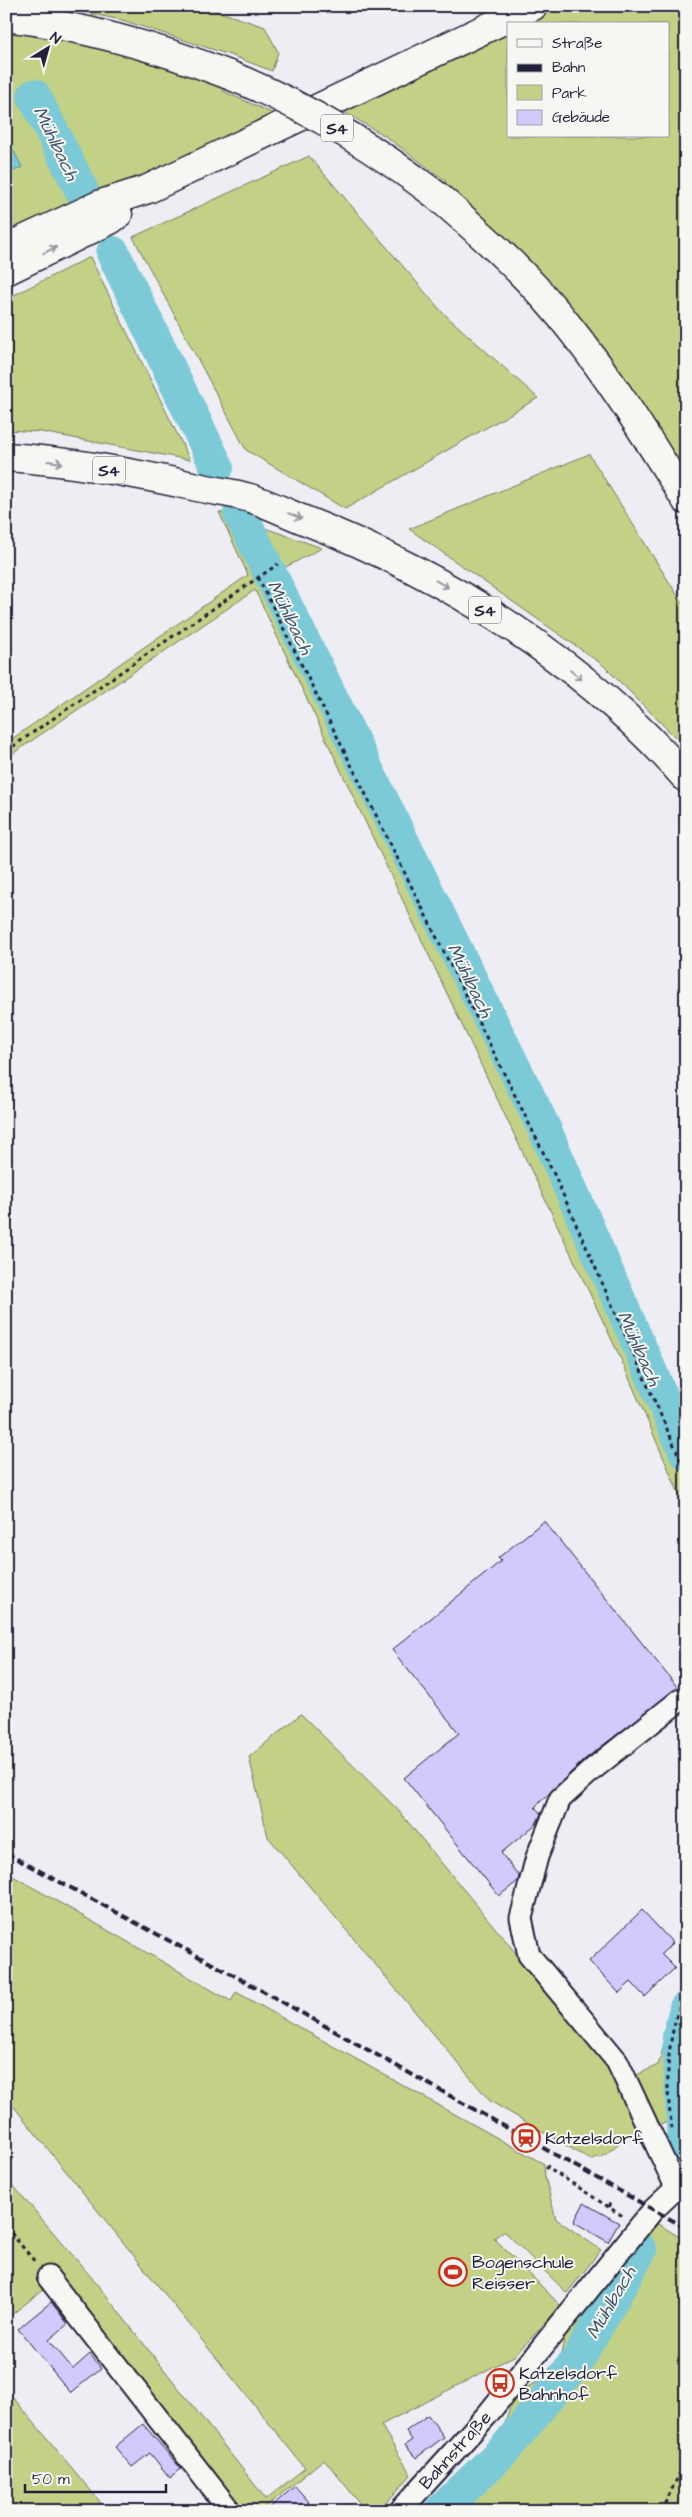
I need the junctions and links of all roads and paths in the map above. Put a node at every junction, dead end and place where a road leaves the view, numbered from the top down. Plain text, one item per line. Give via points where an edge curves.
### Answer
1 (533, 6) edge
2 (6, 17) edge
3 (148, 189) junction
4 (6, 248) edge
5 (6, 271) edge
6 (6, 457) edge
7 (686, 500) edge
8 (277, 566) dead end
9 (259, 576) junction
10 (6, 751) edge
11 (686, 778) edge
12 (686, 1472) edge
13 (680, 1700) dead end
14 (686, 1987) edge
15 (673, 2136) dead end
16 (548, 2165) dead end
17 (681, 2183) edge
18 (612, 2200) dead end
19 (608, 2207) junction
20 (640, 2226) junction
21 (6, 2227) edge
22 (48, 2277) joint
23 (686, 2460) edge
24 (230, 2511) edge
25 (400, 2511) edge
26 (661, 2511) edge

1 - 3 highway
2 - 7 highway, S4, bridge via 128,40 229,75 332,124 378,153 436,196 514,266 573,332 629,409
3 - 4 highway via 101,204
5 -> 3 highway via 110,220
6 -> 11 highway, S4 via 150,476 249,498 340,534 410,567 471,601 578,676 632,722
8 - 9 path
9 - 10 path
9 - 12 path via 553,1172
13 - 17 street via 560,1799 537,1857 521,1918 529,1955 617,2061
14 - 15 path via 669,2044 666,2085
16 - 19 path via 547,2168
17 - 20 street, Bahnstraße
18 - 19 path
19 - 20 path
20 - 25 street, Bahnstraße via 487,2415
21 - 22 path
22 - 24 street
23 - 26 path

